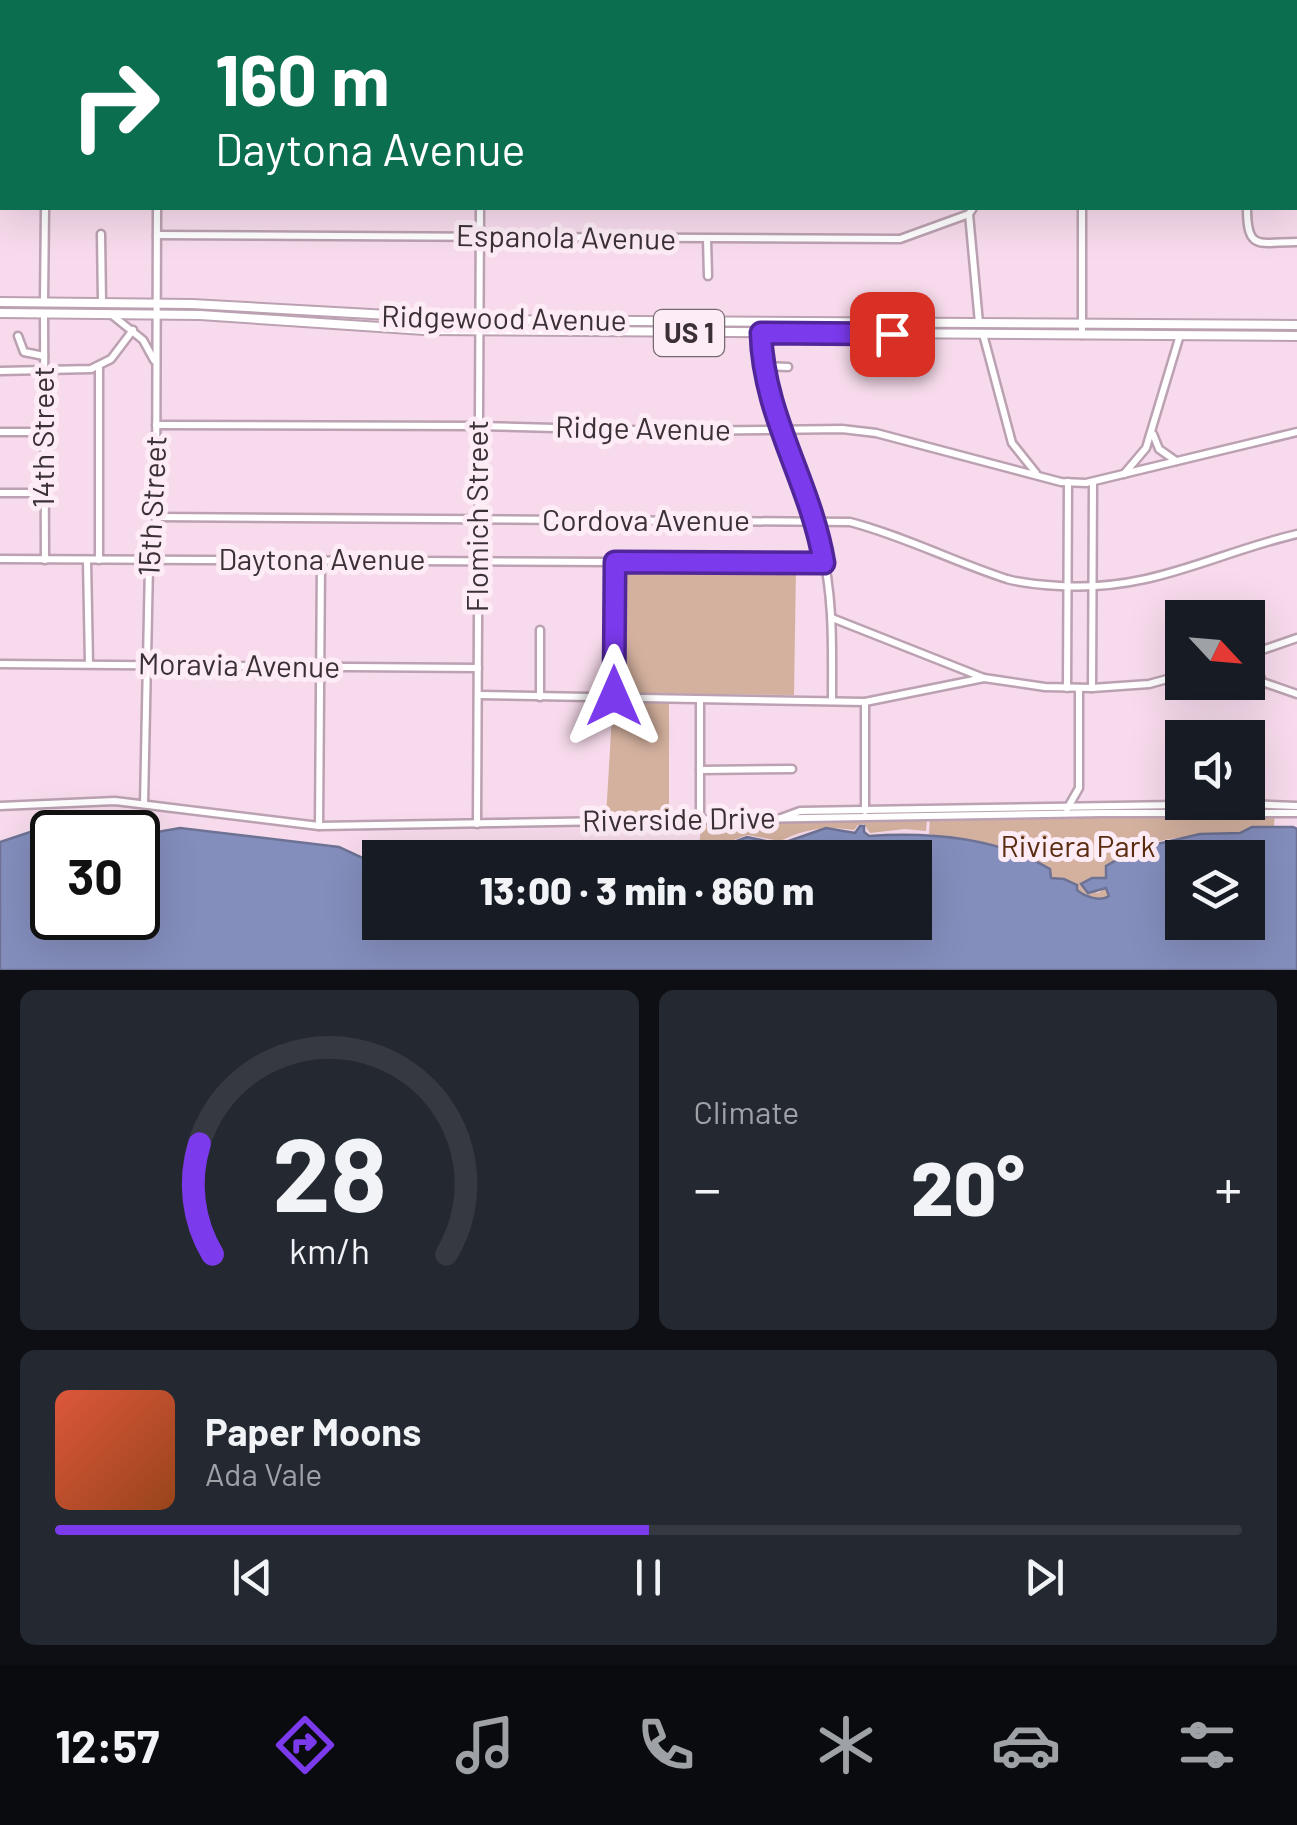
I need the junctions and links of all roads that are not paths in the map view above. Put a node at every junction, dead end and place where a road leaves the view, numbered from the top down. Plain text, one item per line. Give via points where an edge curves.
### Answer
1 (44, 210) edge
2 (157, 210) edge
3 (480, 210) edge
4 (1082, 210) edge
5 (1247, 210) edge
6 (971, 211) edge
7 (101, 234) dead end
8 (158, 235) junction
9 (480, 236) junction
10 (707, 239) junction
11 (1297, 242) edge
12 (708, 276) dead end
13 (0, 302) edge
14 (44, 302) junction
15 (64, 302) junction
16 (102, 303) junction
17 (157, 304) junction
18 (0, 313) edge
19 (26, 314) junction
20 (44, 314) junction
21 (111, 314) junction
22 (157, 314) junction
23 (479, 320) junction
24 (761, 322) junction
25 (978, 323) junction
26 (1082, 324) junction
27 (1284, 325) junction
28 (1297, 325) edge
29 (133, 330) junction
30 (479, 331) junction
31 (761, 333) junction
32 (983, 334) junction
33 (1082, 334) junction
34 (1180, 335) junction
35 (18, 336) dead end
36 (1270, 336) junction
37 (1297, 336) edge
38 (44, 356) junction
39 (156, 364) junction
40 (99, 366) junction
41 (763, 366) junction
42 (788, 367) dead end
43 (0, 371) edge
44 (44, 371) junction
45 (156, 424) junction
46 (478, 426) junction
47 (779, 429) junction
48 (0, 432) edge
49 (44, 432) junction
50 (1152, 432) junction
51 (1297, 432) edge
52 (1178, 462) junction
53 (1037, 474) junction
54 (1123, 475) junction
55 (1068, 482) junction
56 (1094, 482) junction
57 (0, 493) edge
58 (44, 493) junction
59 (156, 518) junction
60 (478, 520) junction
61 (812, 521) junction
62 (1297, 534) edge
63 (0, 559) edge
64 (152, 559) junction
65 (45, 560) junction
66 (87, 560) junction
67 (99, 560) junction
68 (321, 560) junction
69 (478, 561) junction
70 (615, 562) junction
71 (824, 563) junction
72 (1068, 586) junction
73 (1093, 586) junction
74 (832, 618) junction
75 (540, 630) dead end
76 (1297, 638) edge
77 (1265, 648) edge
78 (0, 664) edge
79 (88, 664) junction
80 (149, 665) junction
81 (319, 668) junction
82 (478, 668) junction
83 (984, 678) junction
84 (1165, 680) edge
85 (1265, 683) edge
86 (1068, 688) junction
87 (1079, 688) junction
88 (1092, 688) junction
89 (1297, 694) edge
90 (479, 695) junction
91 (614, 696) junction
92 (540, 697) junction
93 (700, 700) junction
94 (832, 700) junction
95 (865, 702) junction
96 (700, 770) junction
97 (792, 770) dead end
98 (1078, 788) junction
99 (144, 804) junction
100 (0, 806) edge
101 (1297, 809) edge
102 (1067, 810) junction
103 (1090, 810) junction
104 (865, 814) junction
105 (700, 819) junction
106 (477, 824) junction
107 (319, 826) junction

1 - 14 street
2 - 8 street, 15th Street
3 - 9 street, Flomich Street
4 - 26 street
5 - 11 street via 1250,238
6 - 10 street, Espanola Avenue via 900,239
6 - 25 street
7 - 16 street
8 - 9 street, Espanola Avenue
8 - 17 street, 15th Street
9 - 10 street, Espanola Avenue
9 - 23 street, Flomich Street
10 - 12 street
13 - 14 main road, US 1
14 - 15 main road, US 1
14 - 19 main road
15 - 16 main road, US 1
15 - 20 main road
16 - 17 main road, US 1
17 - 22 street, 15th Street
17 - 23 main road, Ridgewood Avenue / US 1
18 - 19 main road, US 1
19 - 20 main road, US 1
20 - 21 main road, US 1
20 - 38 street, 14th Street
21 - 22 main road, US 1
21 - 29 street
22 - 30 main road, Ridgewood Avenue / US 1
22 - 39 street, 15th Street
23 - 24 main road, Ridgewood Avenue / US 1
23 - 30 street, Flomich Street
24 - 25 main road, Ridgewood Avenue / US 1
24 - 31 street
25 - 26 main road, Ridgewood Avenue / US 1
26 - 27 main road, Ridgewood Avenue / US 1
26 - 33 street
27 - 28 main road, Ridgewood Avenue / US 1
27 - 36 main road
29 - 39 street
29 - 40 street
30 - 31 main road, Ridgewood Avenue / US 1
30 - 46 street, Flomich Street
31 - 32 main road, Ridgewood Avenue / US 1
31 - 41 street
32 - 33 main road, Ridgewood Avenue / US 1
32 - 53 street via 1012,442
33 - 34 main road, Ridgewood Avenue / US 1
34 - 36 main road, Ridgewood Avenue / US 1
34 - 50 street
35 - 38 street via 24,352
36 - 37 main road, Ridgewood Avenue / US 1
38 - 44 street, 14th Street
39 - 45 street, 15th Street
40 - 44 street
40 - 67 street
41 - 42 street
41 - 47 street
43 - 44 street
44 - 49 street, 14th Street
45 - 46 street, Ridge Avenue
45 - 59 street, 15th Street
46 - 47 street, Ridge Avenue
46 - 60 street, Flomich Street
47 - 53 street, Ridge Avenue via 876,433
47 - 61 street
48 - 49 street
49 - 58 street, 14th Street
50 - 52 street via 1159,449
50 - 54 street
51 - 52 street, Ridge Avenue
52 - 54 street, Ridge Avenue
53 - 55 street, Ridge Avenue
54 - 56 street, Ridge Avenue
55 - 56 street, Ridge Avenue
55 - 72 street
56 - 73 street
57 - 58 street
58 - 65 street, 14th Street
59 - 60 street, Cordova Avenue
59 - 64 street, 15th Street
60 - 61 street, Cordova Avenue
60 - 69 street, Flomich Street
61 - 71 street
61 - 72 street, Cordova Avenue via 850,522 1008,579
62 - 73 street, Cordova Avenue via 1171,575
63 - 65 street, Daytona Avenue
64 - 67 street, Daytona Avenue
64 - 68 street, Daytona Avenue
64 - 80 street, 15th Street
65 - 66 street, Daytona Avenue
66 - 67 street, Daytona Avenue
66 - 79 street
68 - 69 street, Daytona Avenue
68 - 81 street
69 - 70 street, Daytona Avenue
69 - 82 street, Flomich Street
70 - 71 street, Daytona Avenue
70 - 91 street
71 - 74 street
72 - 73 street, Cordova Avenue
72 - 86 street
73 - 88 street
74 - 83 street
74 - 94 street
75 - 92 street
76 - 77 street
78 - 79 street, Moravia Avenue
79 - 80 street, Moravia Avenue
80 - 81 street, Moravia Avenue
80 - 99 street, 15th Street
81 - 82 street, Moravia Avenue
81 - 107 street
82 - 90 street, Flomich Street
83 - 86 street
83 - 95 street
84 - 88 street
85 - 89 street
86 - 87 street
87 - 88 street
87 - 98 street
90 - 92 street
90 - 106 street, Flomich Street
91 - 92 street
91 - 93 street
93 - 94 street
93 - 96 street
94 - 95 street
95 - 104 street
96 - 97 street
96 - 105 street
98 - 102 street
98 - 103 street
99 - 100 street, Riverside Drive
99 - 107 street, Riverside Drive
101 - 103 street
102 - 103 street
102 - 103 street
102 - 104 street
102 - 104 street, Riverside Drive
104 - 105 street, Riverside Drive
105 - 106 street, Riverside Drive
106 - 107 street, Riverside Drive

